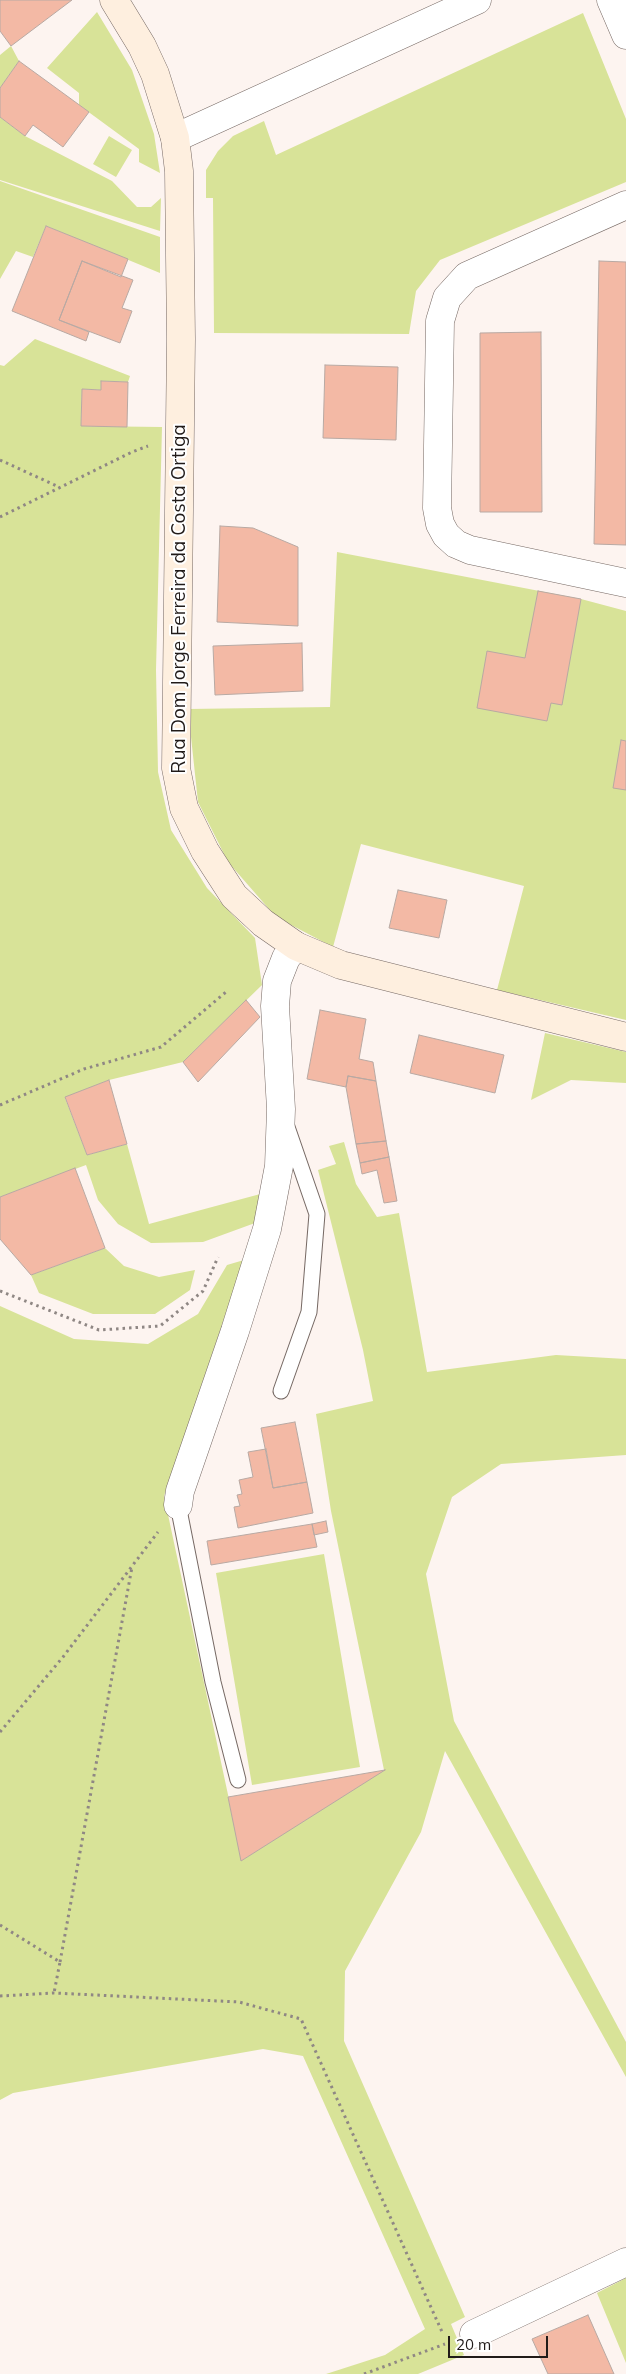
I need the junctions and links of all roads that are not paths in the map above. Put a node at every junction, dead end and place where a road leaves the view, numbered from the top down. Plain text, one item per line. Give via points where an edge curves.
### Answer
1 (114, 0) edge
2 (477, 0) edge
3 (611, 0) edge
4 (626, 34) edge
5 (175, 138) junction
6 (626, 205) edge
7 (626, 583) edge
8 (296, 946) junction
9 (626, 1037) edge
10 (280, 1109) junction
11 (281, 1391) dead end
12 (178, 1505) joint
13 (238, 1780) dead end
14 (626, 2262) edge
15 (474, 2334) dead end

1 - 5 street, Rua Dom Jorge Ferreira da Costa Ortiga via 155,74
2 - 5 street
3 - 4 street
5 - 8 street, Rua Dom Jorge Ferreira da Costa Ortiga via 180,204 176,768 184,808 205,851 234,896 263,923
6 - 7 street via 467,276 447,298 440,321 437,508 446,535 470,550
8 - 9 street, Rua Dom Jorge Ferreira da Costa Ortiga via 341,965
8 - 10 street via 286,958 277,981 275,1006
10 - 11 lane via 316,1214 309,1312
10 - 12 street via 279,1166 267,1228
12 - 13 lane via 213,1682
14 - 15 street

